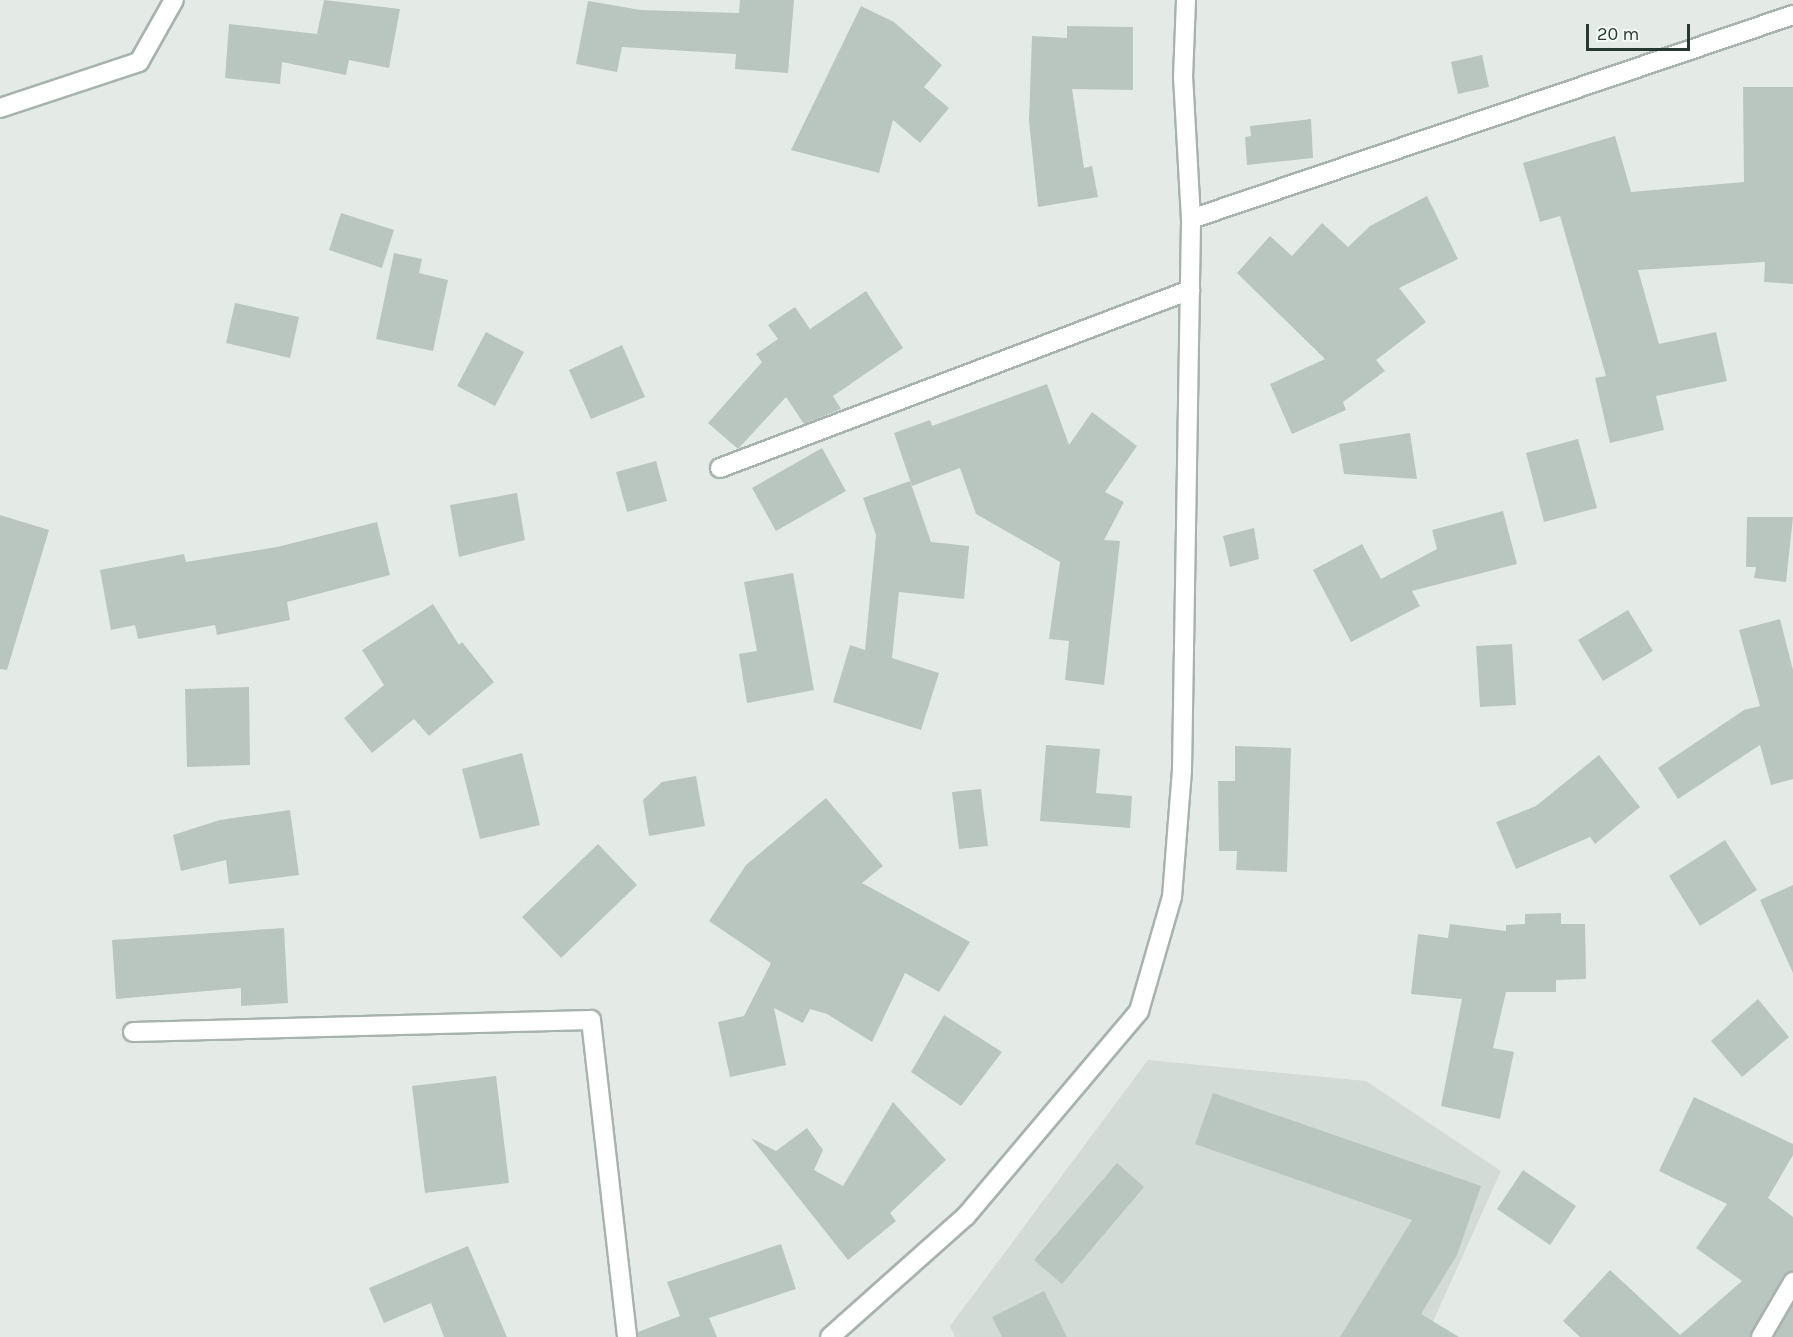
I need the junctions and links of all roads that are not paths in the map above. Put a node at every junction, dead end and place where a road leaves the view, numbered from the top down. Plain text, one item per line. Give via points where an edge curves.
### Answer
1 (174, 0) edge
2 (1186, 0) edge
3 (1793, 15) edge
4 (0, 108) edge
5 (1191, 219) junction
6 (1190, 290) junction
7 (720, 468) dead end
8 (134, 1032) dead end
9 (1793, 1282) edge
10 (627, 1337) edge
11 (830, 1337) edge
12 (1761, 1337) edge

1 - 4 street via 139,62
2 - 5 street via 1183,78
3 - 5 street
5 - 6 street
6 - 7 street
6 - 11 street via 1182,770 1172,897 1139,1011 966,1216
8 - 10 street via 591,1020
9 - 12 street

